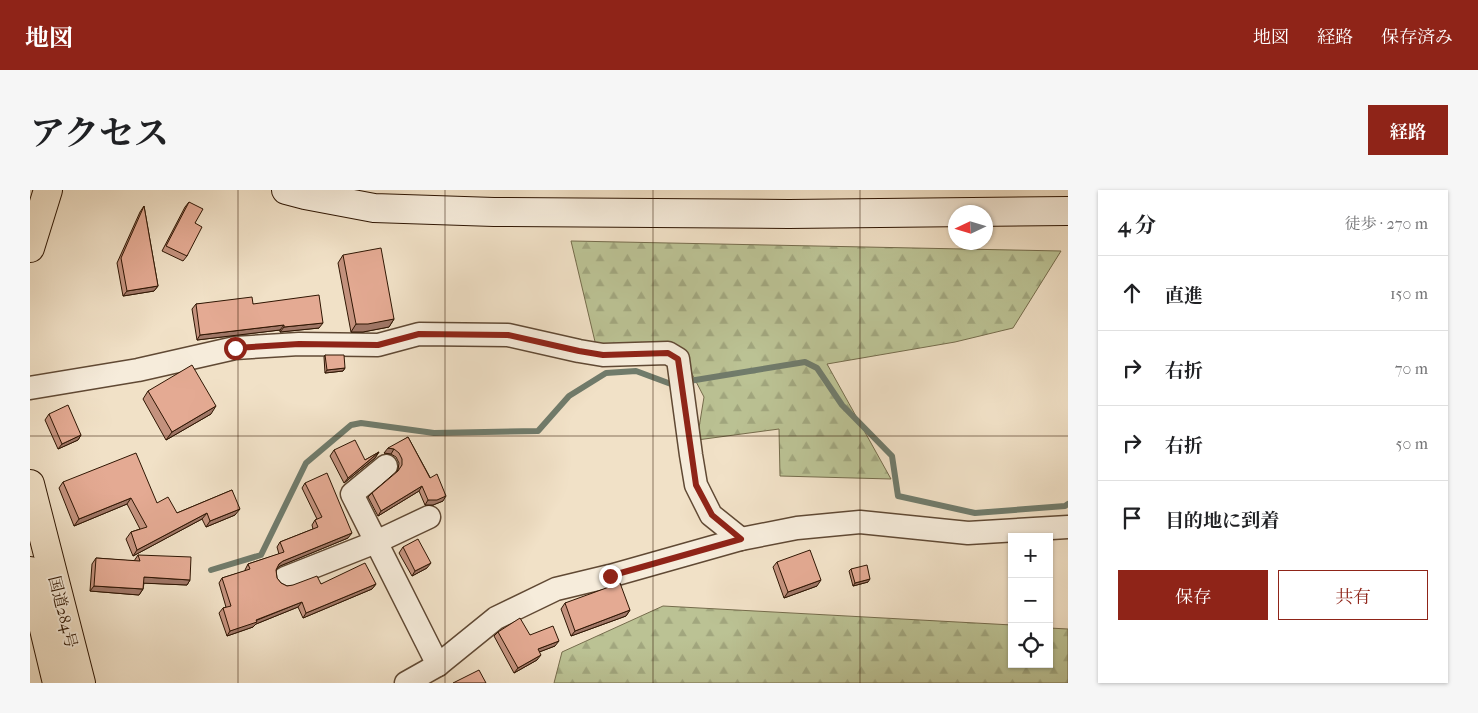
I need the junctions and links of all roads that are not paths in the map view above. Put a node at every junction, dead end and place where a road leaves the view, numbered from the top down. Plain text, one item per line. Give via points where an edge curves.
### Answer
1 (48, 190) edge
2 (286, 190) edge
3 (1068, 211) edge
4 (30, 248) edge
5 (30, 388) edge
6 (386, 466) dead end
7 (30, 484) edge
8 (429, 518) dead end
9 (1068, 528) edge
10 (741, 539) junction
11 (376, 542) junction
12 (30, 571) edge
13 (285, 578) dead end
14 (438, 665) junction
15 (57, 683) edge
16 (81, 683) edge
17 (406, 683) edge

1 - 4 highway
2 - 3 street via 374,208 484,212 789,214
5 - 10 street via 138,370 235,348 299,344 378,345 419,334 508,335 603,355 668,353 678,359 696,485 712,515
6 - 11 street via 352,494
7 - 16 highway, 国道284号
8 - 11 street
9 - 10 street via 968,533 860,522 797,528
10 - 14 street via 556,589 496,618
11 - 13 street
11 - 14 street
12 - 15 highway, 国道284号
14 - 17 street

